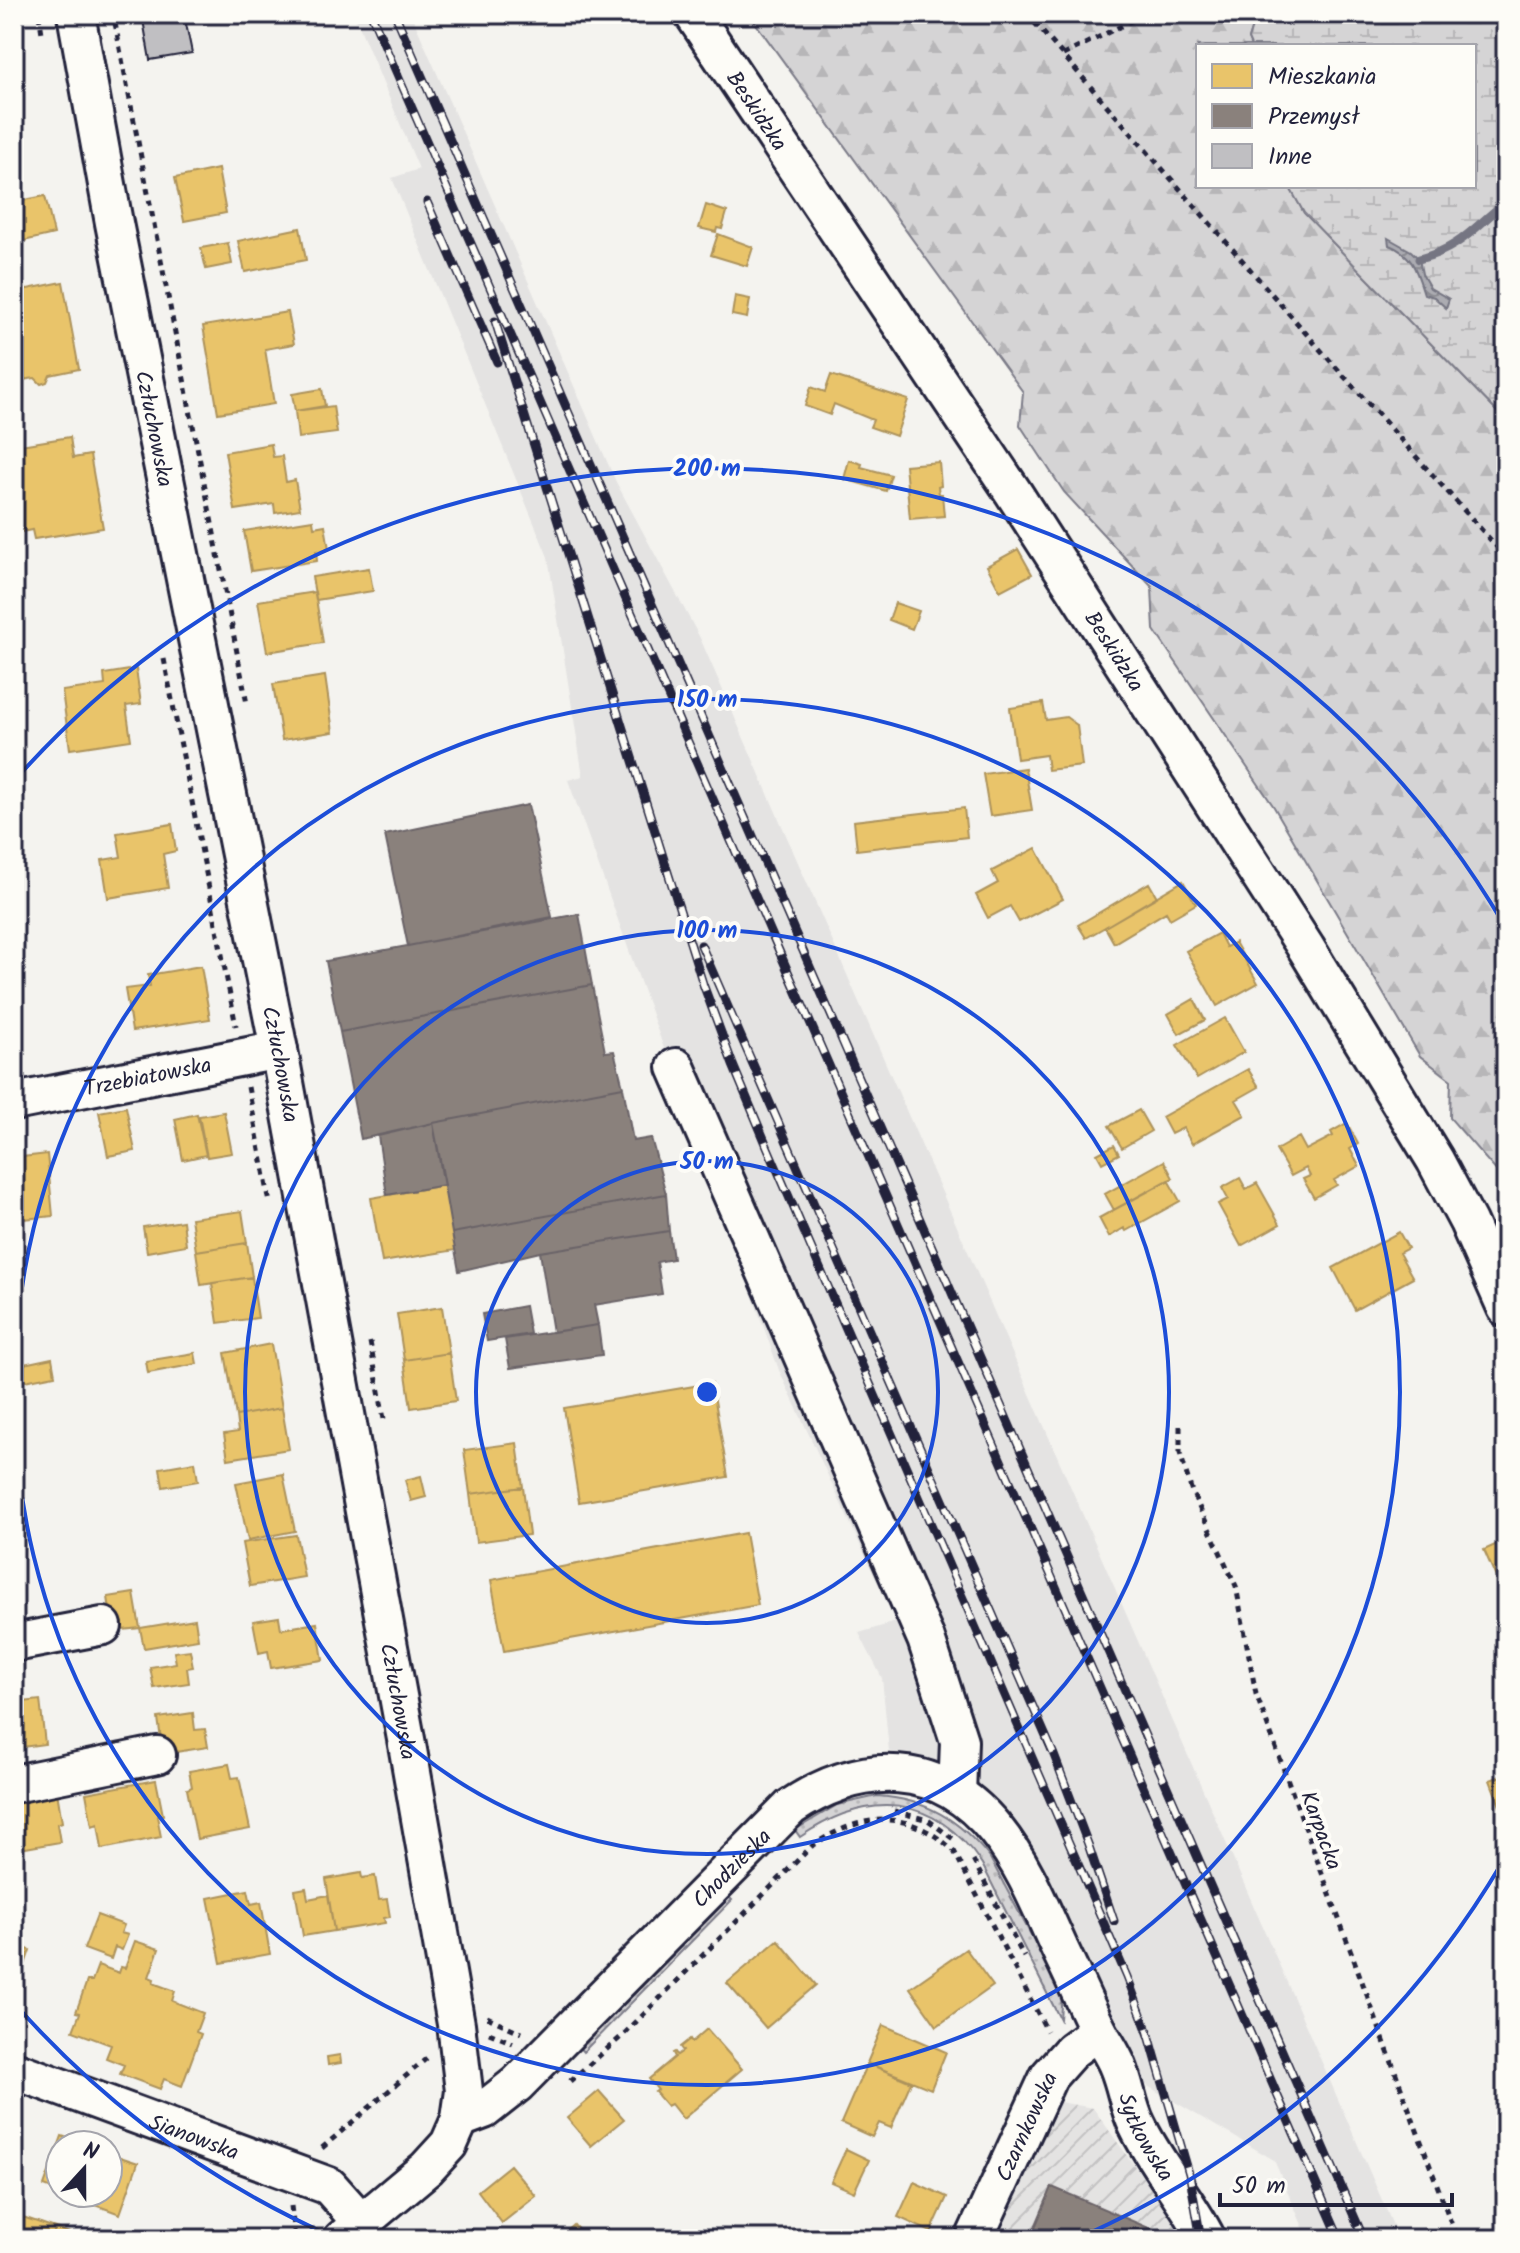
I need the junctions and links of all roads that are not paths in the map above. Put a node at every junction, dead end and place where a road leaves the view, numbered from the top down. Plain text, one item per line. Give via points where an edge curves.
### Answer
1 (76, 14) edge
2 (693, 14) edge
3 (279, 1050) junction
4 (676, 1067) dead end
5 (14, 1102) edge
6 (1506, 1308) edge
7 (103, 1626) dead end
8 (14, 1643) edge
9 (157, 1755) dead end
10 (14, 1784) edge
11 (957, 1794) junction
12 (1098, 2031) junction
13 (14, 2070) edge
14 (460, 2119) junction
15 (352, 2230) edge
16 (974, 2239) edge
17 (1207, 2239) edge

1 - 3 street, Człuchowska
2 - 6 street, Beskidzka via 1013,492 1306,948 1435,1160
3 - 5 street, Trzebiatowska
3 - 14 street, Człuchowska via 456,2024 464,2091
4 - 11 street via 926,1639 959,1741
7 - 8 street
9 - 10 street
11 - 12 street, Chodzieska via 997,1831 1016,1861
11 - 14 street, Chodzieska via 915,1777 874,1773 810,1794 771,1825 517,2084 484,2110
12 - 16 street, Czarnkowska via 1049,2076
12 - 17 street, Sytkowska via 1118,2066 1137,2125
13 - 15 street, Sianowska via 329,2186
14 - 15 street via 449,2144 427,2168

